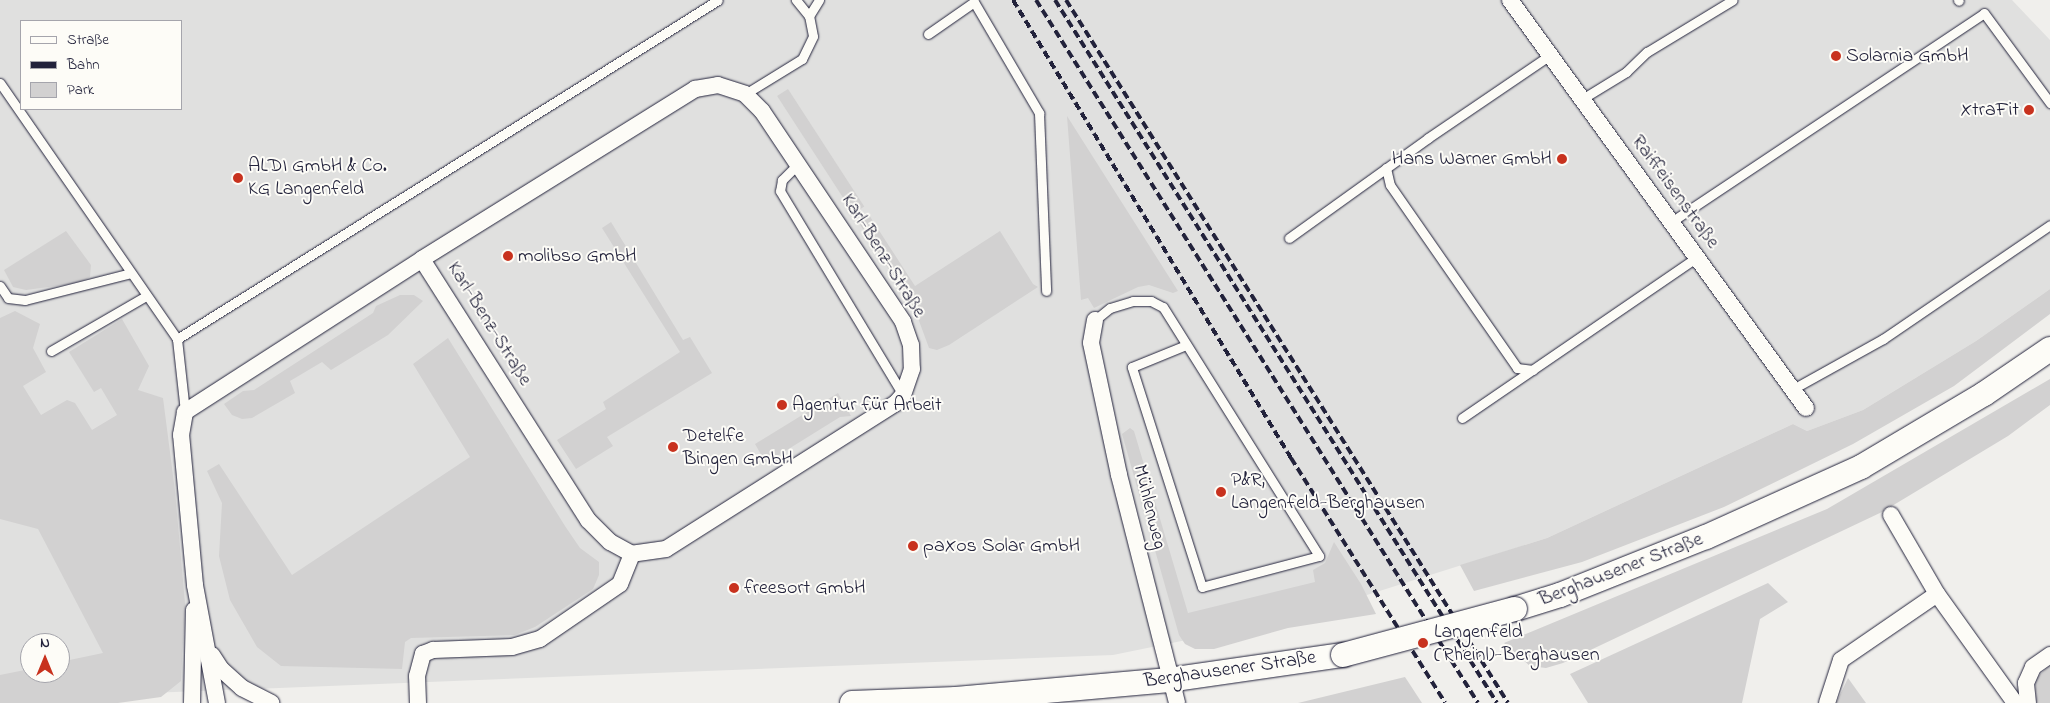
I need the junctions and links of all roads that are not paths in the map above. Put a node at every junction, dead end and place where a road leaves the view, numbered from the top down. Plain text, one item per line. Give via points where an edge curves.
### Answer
1 (718, 0) edge
2 (796, 0) edge
3 (819, 0) edge
4 (1510, 0) edge
5 (1733, 0) edge
6 (809, 16) junction
7 (928, 34) dead end
8 (1550, 55) junction
9 (0, 83) edge
10 (745, 94) junction
11 (1582, 99) junction
12 (2050, 103) edge
13 (798, 164) junction
14 (1386, 168) junction
15 (1671, 222) junction
16 (2050, 224) edge
17 (1289, 238) dead end
18 (1696, 257) junction
19 (422, 259) junction
20 (131, 273) junction
21 (0, 286) edge
22 (1046, 291) dead end
23 (146, 296) junction
24 (4, 300) edge
25 (1095, 320) joint
26 (177, 339) junction
27 (1186, 345) junction
28 (2050, 349) edge
29 (51, 351) dead end
30 (1533, 370) junction
31 (1793, 390) junction
32 (903, 395) junction
33 (1806, 408) dead end
34 (185, 412) junction
35 (1462, 418) dead end
36 (1891, 515) dead end
37 (632, 554) junction
38 (195, 585) junction
39 (1937, 594) junction
40 (209, 648) junction
41 (2050, 655) edge
42 (1169, 680) junction
43 (192, 703) edge
44 (217, 703) edge
45 (271, 703) edge
46 (418, 703) edge
47 (852, 703) edge
48 (1177, 703) edge
49 (1827, 703) edge
50 (2015, 703) edge
51 (2028, 703) edge

1 - 26 lane
2 - 6 lane
3 - 6 lane
4 - 8 street, Raiffeisenstraße
5 - 11 lane via 1647,52 1626,72
6 - 10 lane via 813,36 802,59
7 - 22 lane via 974,2 1039,113
8 - 11 street, Raiffeisenstraße
8 - 14 lane
9 - 20 lane
10 - 13 street, Karl-Benz-Straße via 762,111
10 - 19 street, Karl-Benz-Straße via 718,86 695,89
11 - 15 street, Raiffeisenstraße
12 - 15 lane via 1984,13
13 - 32 street, Karl-Benz-Straße via 903,322 912,344 912,369
13 - 32 lane via 782,180 780,191
14 - 17 lane
14 - 30 lane via 1390,186 1517,368
15 - 18 street, Raiffeisenstraße
16 - 31 lane via 1883,339
18 - 30 lane
18 - 31 street, Raiffeisenstraße
19 - 34 street, Karl-Benz-Straße
19 - 37 street, Karl-Benz-Straße via 588,520 610,542
20 - 23 lane
20 - 24 lane via 25,300
21 - 24 lane
23 - 26 lane
23 - 29 lane
25 - 27 lane via 1110,308 1133,301 1151,301 1162,307
25 - 42 street, Mühlenweg via 1091,343
26 - 34 lane
27 - 27 lane via 1275,490 1319,556 1202,586 1132,367
28 - 42 main road, Berghausener Straße, bridge via 1984,394 1861,467 1706,537 1560,595 1343,655
30 - 35 lane
31 - 33 street, Raiffeisenstraße
32 - 37 street via 896,403 666,549
34 - 38 street via 181,435
36 - 39 street
37 - 46 street via 620,584 540,639 512,648 427,651 420,659
38 - 40 street
38 - 43 street
39 - 49 street via 1840,660
39 - 50 street
40 - 44 street
40 - 45 street via 221,669 242,688
41 - 51 street via 2033,667 2026,683
42 - 47 main road, Berghausener Straße via 956,698
42 - 48 street, Mühlenweg

